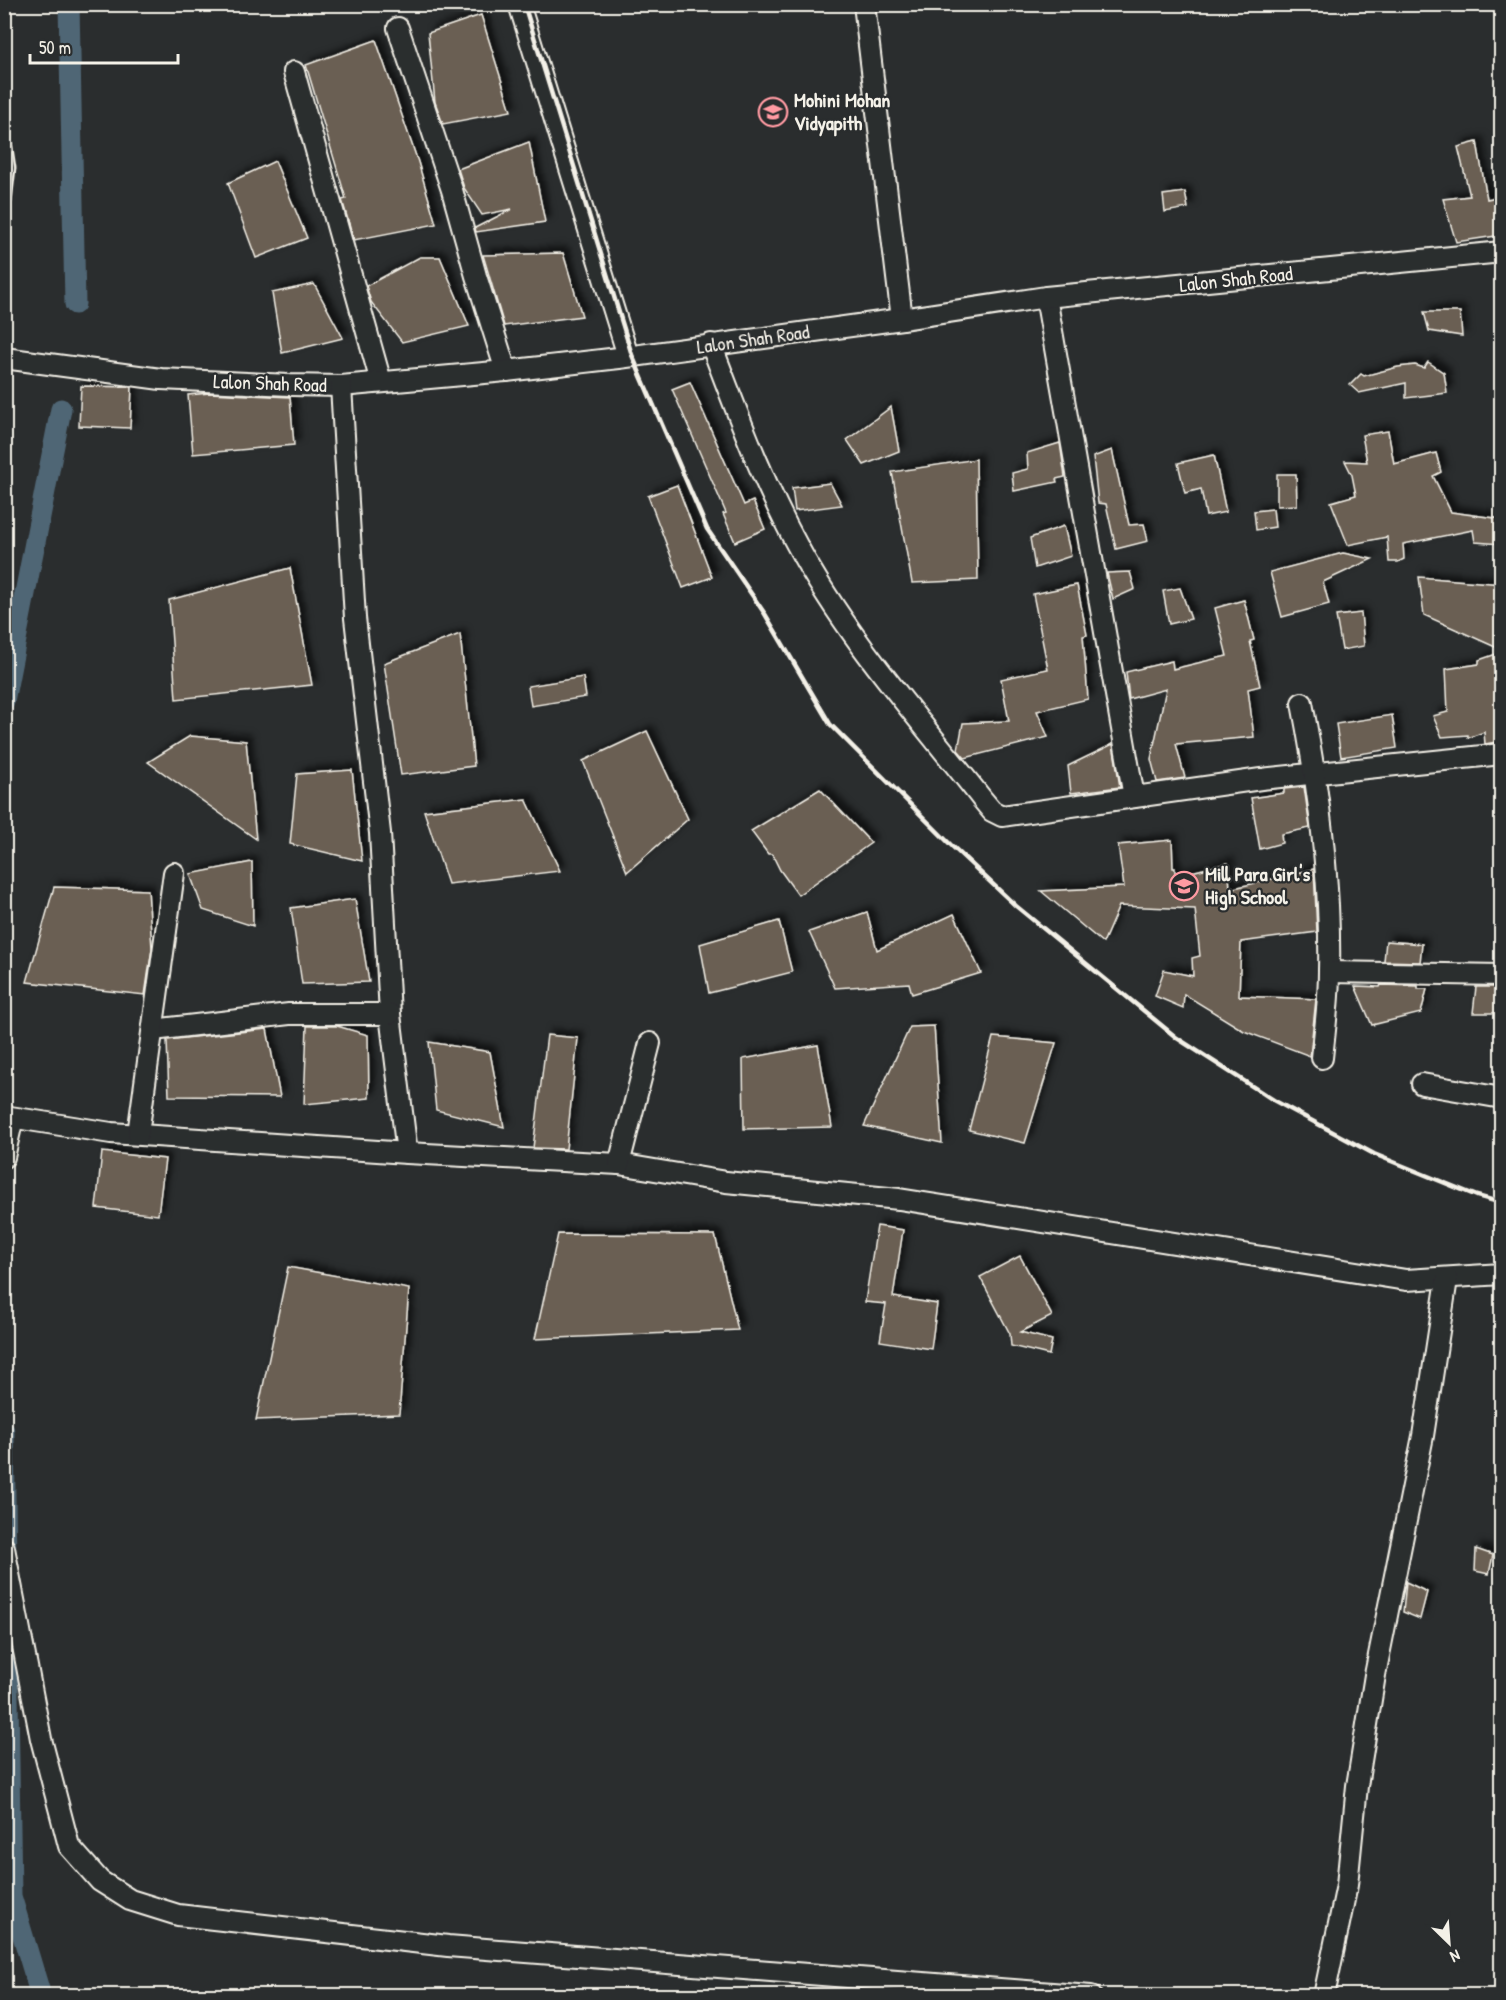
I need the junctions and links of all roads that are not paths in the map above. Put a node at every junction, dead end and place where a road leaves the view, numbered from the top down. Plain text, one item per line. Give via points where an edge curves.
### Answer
1 (519, 4) edge
2 (864, 4) edge
3 (398, 28) dead end
4 (294, 72) dead end
5 (4, 135) edge
6 (5, 201) edge
7 (1502, 252) edge
8 (1046, 297) junction
9 (902, 319) junction
10 (711, 344) junction
11 (628, 356) junction
12 (4, 358) edge
13 (506, 371) junction
14 (381, 382) junction
15 (341, 386) junction
16 (1302, 703) dead end
17 (1502, 754) edge
18 (1316, 774) junction
19 (1134, 797) junction
20 (174, 873) dead end
21 (1329, 972) junction
22 (1502, 975) edge
23 (390, 1014) junction
24 (153, 1030) junction
25 (650, 1043) dead end
26 (1322, 1058) dead end
27 (1422, 1084) dead end
28 (1502, 1098) edge
29 (9, 1117) edge
30 (138, 1134) junction
31 (407, 1153) junction
32 (4, 1157) edge
33 (619, 1164) junction
34 (1502, 1274) edge
35 (1447, 1279) junction
36 (4, 1548) edge
37 (1091, 1995) edge
38 (1324, 1995) edge

1 - 11 street
2 - 9 street
3 - 13 street
4 - 14 street
5 - 6 lane via 9,168
7 - 8 street, Lalon Shah Road
8 - 9 street, Lalon Shah Road
8 - 19 street
9 - 10 street, Lalon Shah Road
10 - 11 street, Lalon Shah Road
10 - 19 street via 756,462 797,545 844,622 992,811 1002,816
11 - 13 street, Lalon Shah Road
12 - 15 street, Lalon Shah Road via 161,379
13 - 14 street, Lalon Shah Road
14 - 15 street, Lalon Shah Road
15 - 23 street via 355,618 380,833
16 - 18 street
17 - 18 street
18 - 19 street
18 - 21 street via 1326,878
20 - 24 street
21 - 22 street
21 - 26 street
23 - 24 street via 289,1014
23 - 31 street
24 - 30 street
25 - 33 street
27 - 28 street
29 - 30 street
29 - 32 street
30 - 31 street
31 - 33 street
33 - 35 street via 726,1182 899,1199 1406,1280
34 - 35 street
35 - 38 street via 1423,1436 1375,1675 1347,1886
36 - 37 street via 41,1739 69,1846 100,1881 130,1900 178,1915 448,1946

